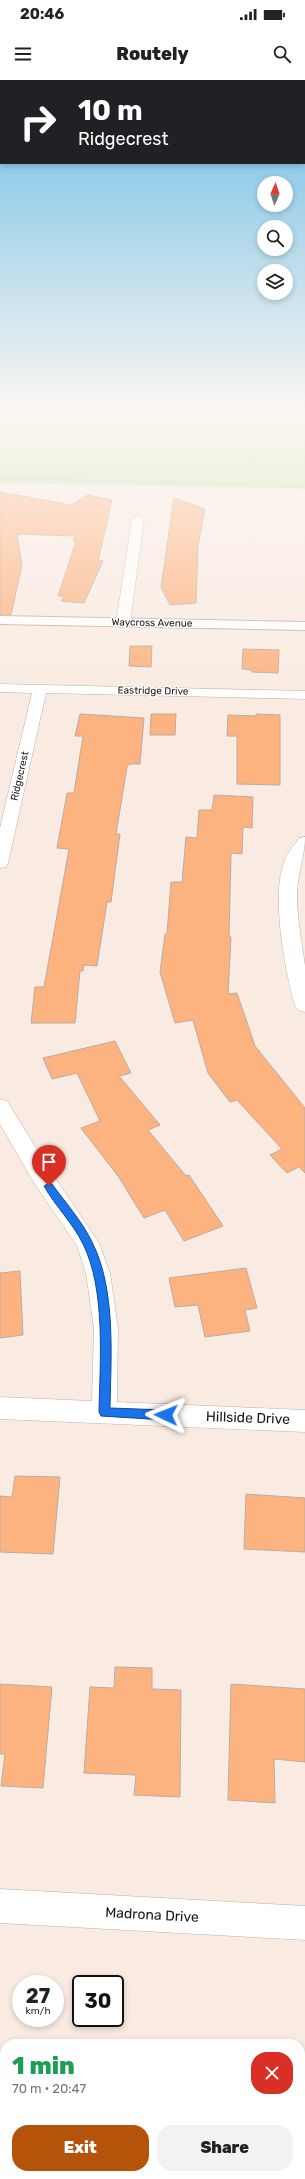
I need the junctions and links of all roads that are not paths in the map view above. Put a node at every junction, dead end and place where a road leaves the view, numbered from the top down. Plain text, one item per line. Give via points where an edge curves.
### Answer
1 (138, 519) dead end
2 (0, 620) edge
3 (123, 623) junction
4 (305, 626) edge
5 (0, 688) edge
6 (40, 689) junction
7 (305, 695) edge
8 (305, 842) edge
9 (0, 862) edge
10 (297, 926) edge
11 (305, 1006) edge
12 (0, 1106) edge
13 (0, 1408) edge
14 (104, 1412) junction
15 (305, 1421) edge
16 (0, 1906) edge
17 (305, 1923) edge

1 - 3 street
2 - 3 street, Waycross Avenue
3 - 4 street, Waycross Avenue
5 - 6 street, Eastridge Drive
6 - 7 street, Eastridge Drive
6 - 9 street, Ridgecrest
8 - 10 street via 292,864 289,904
10 - 11 street via 300,992
12 - 14 street via 41,1175 88,1243 98,1273 106,1328
13 - 14 street, Hillside Drive
14 - 15 street, Hillside Drive
16 - 17 street, Madrona Drive

